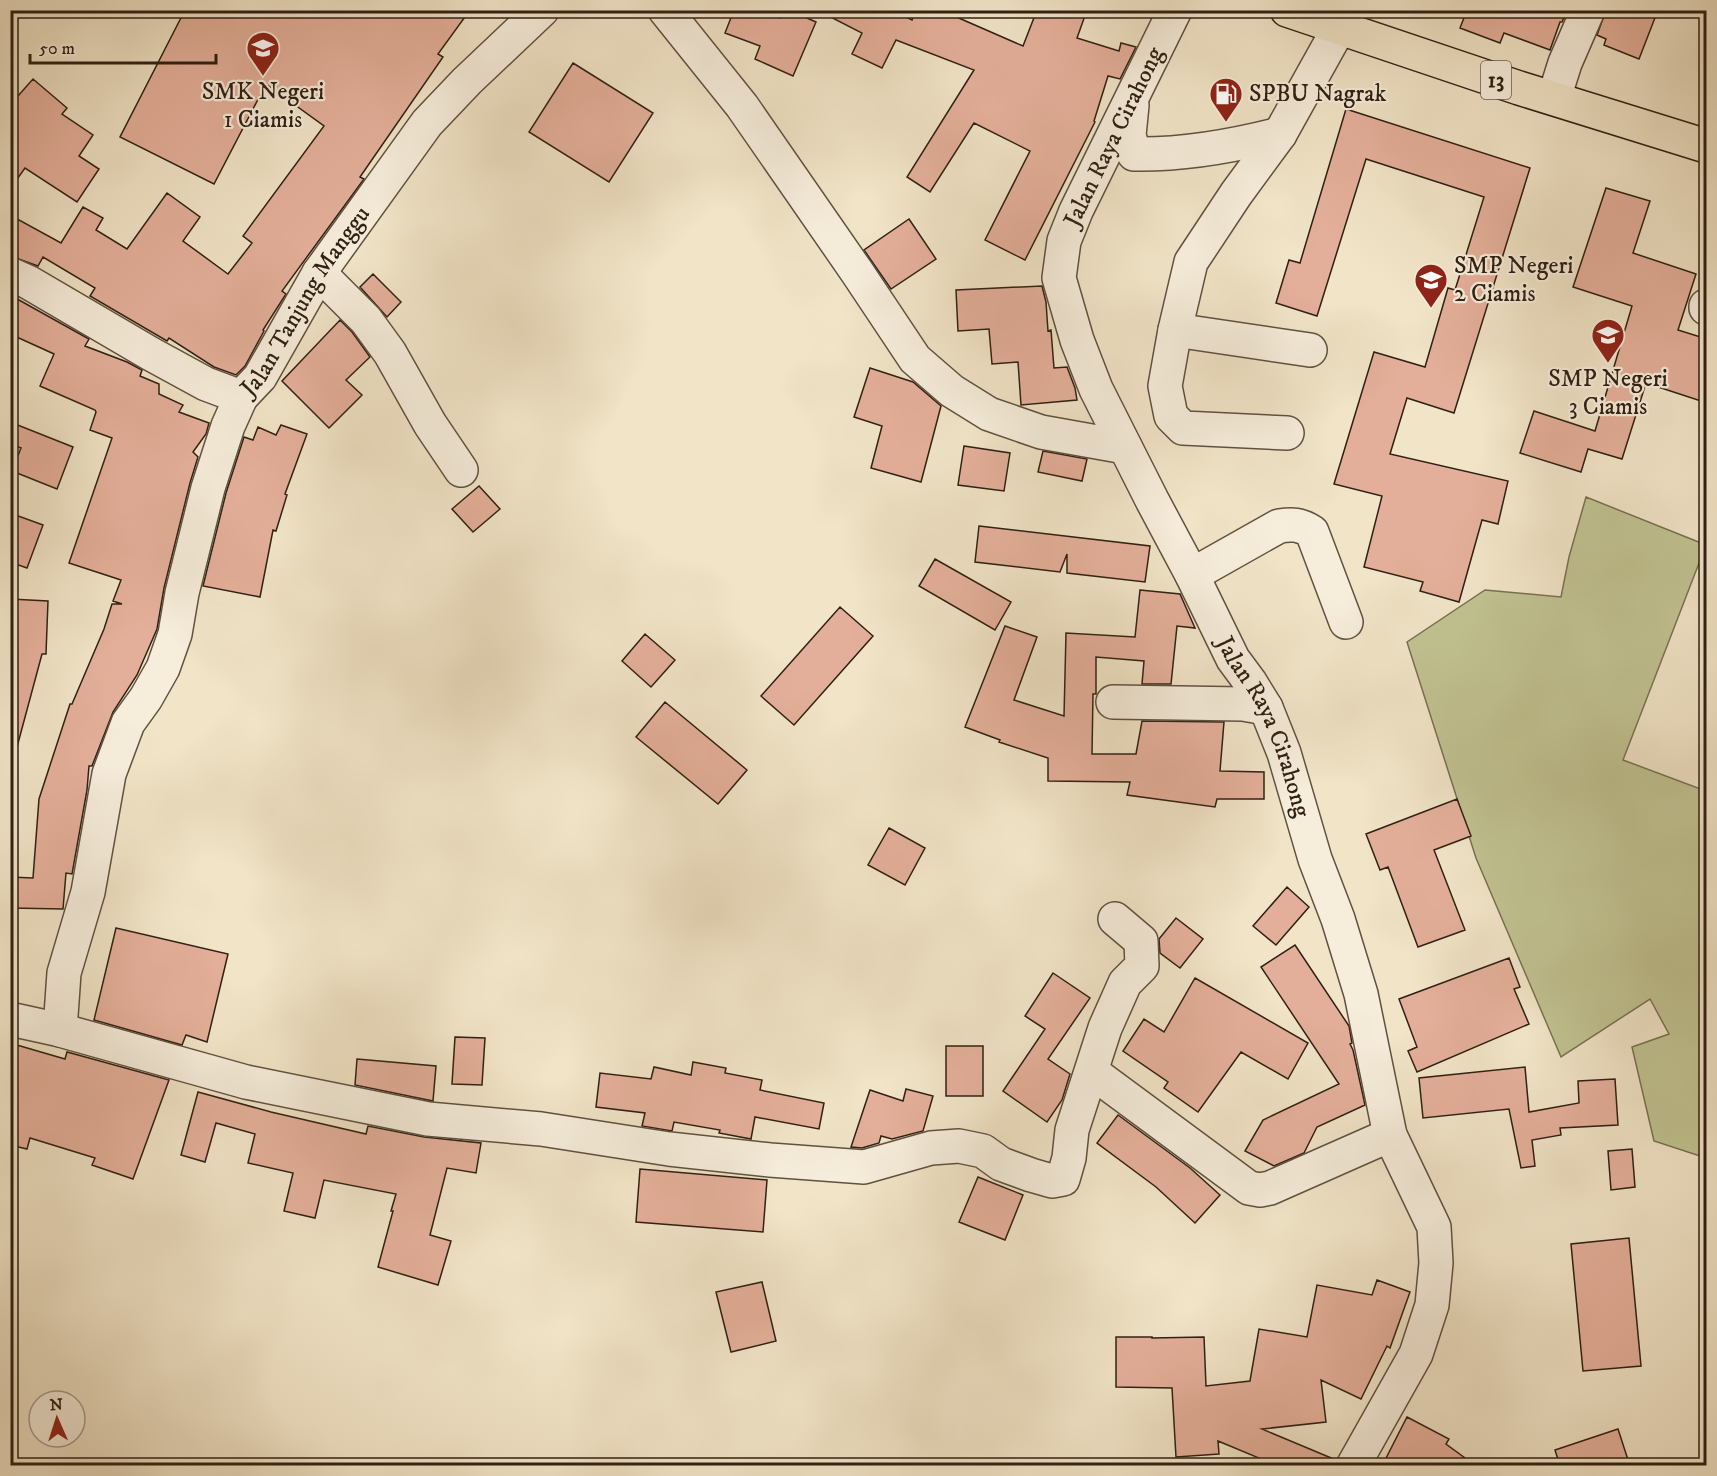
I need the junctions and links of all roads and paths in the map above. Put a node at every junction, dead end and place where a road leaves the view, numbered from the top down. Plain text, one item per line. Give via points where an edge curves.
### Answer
1 (542, 10) edge
2 (665, 10) edge
3 (1175, 10) edge
4 (1192, 10) edge
5 (1588, 10) edge
6 (1313, 17) edge
7 (1554, 98) junction
8 (1281, 134) junction
9 (1707, 146) edge
10 (319, 273) junction
11 (10, 274) edge
12 (1175, 330) junction
13 (1310, 350) dead end
14 (241, 397) junction
15 (1287, 433) dead end
16 (1125, 447) junction
17 (461, 470) dead end
18 (1192, 575) junction
19 (1346, 622) dead end
20 (1113, 702) dead end
21 (1266, 708) junction
22 (1115, 919) dead end
23 (10, 1019) edge
24 (60, 1030) junction
25 (1092, 1072) junction
26 (1390, 1135) junction
27 (1353, 1466) edge

1 - 10 street, Jalan Tanjung Manggu via 427,123
2 - 16 street via 742,106 915,359 952,391 989,414 1041,432
3 - 16 street, Jalan Raya Cirahong via 1076,211 1064,241 1059,278 1096,389
4 - 8 street via 1169,52 1135,94 1129,135 1134,154 1240,144
5 - 7 street
6 - 7 highway, 13
6 - 8 street
7 - 9 highway, 13
8 - 12 street via 1191,262
10 - 14 street, Jalan Tanjung Manggu via 260,377
10 - 17 street via 366,320 390,353
11 - 14 street, Jalan Tanjung Manggu via 206,384
12 - 13 street
12 - 15 street via 1165,386 1171,416 1183,428
14 - 24 street via 208,488 175,634 163,668 128,723 109,774 88,892 64,973
16 - 18 street, Jalan Raya Cirahong
18 - 19 street via 1279,526 1302,526 1312,532
18 - 21 street, Jalan Raya Cirahong via 1233,659
20 - 21 street via 1243,704
21 - 26 street, Jalan Raya Cirahong via 1361,994
22 - 25 street via 1141,941 1142,966 1121,992
23 - 24 street
24 - 25 street via 246,1082 428,1119 748,1158 864,1167 931,1148 959,1146 983,1151 1001,1164 1052,1181 1063,1179 1067,1170 1072,1130
25 - 26 street via 1250,1188 1270,1188
26 - 27 street, Jalan Raya Cirahong via 1434,1227 1432,1305 1416,1354

